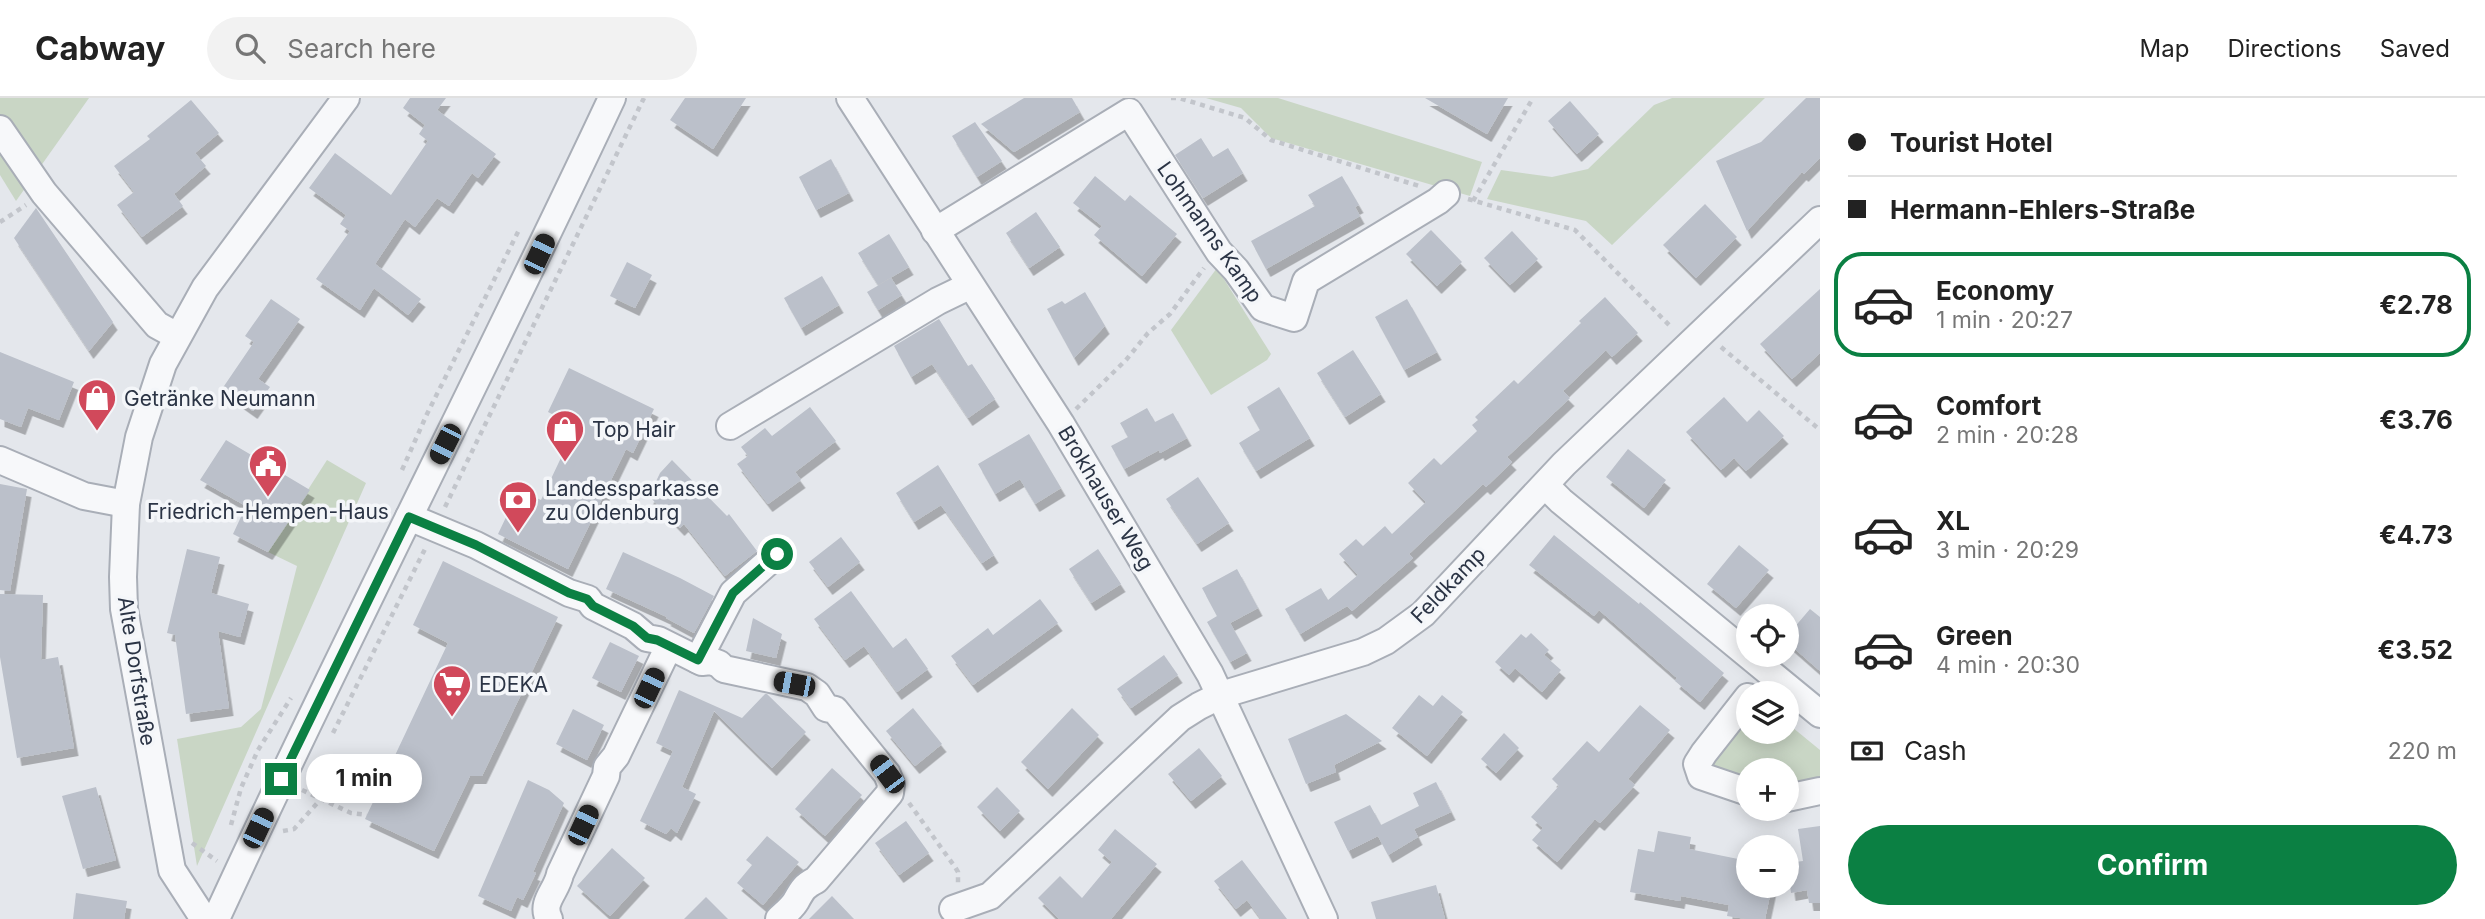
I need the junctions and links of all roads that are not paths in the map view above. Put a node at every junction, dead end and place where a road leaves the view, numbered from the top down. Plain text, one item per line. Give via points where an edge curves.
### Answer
1 (346, 98) edge
2 (612, 98) edge
3 (850, 98) edge
4 (0, 129) edge
5 (1446, 194) dead end
6 (1820, 220) edge
7 (936, 231) junction
8 (970, 286) junction
9 (177, 337) junction
10 (730, 426) dead end
11 (0, 460) edge
12 (1545, 485) junction
13 (126, 504) junction
14 (409, 517) junction
15 (777, 554) dead end
16 (669, 646) junction
17 (698, 660) junction
18 (1768, 672) junction
19 (1761, 681) edge
20 (1221, 695) junction
21 (1736, 712) edge
22 (1820, 714) edge
23 (1736, 788) edge
24 (1820, 791) edge
25 (1799, 795) edge
26 (953, 909) road end
27 (204, 919) edge
28 (216, 919) edge
29 (549, 919) edge
30 (779, 919) edge
31 (1324, 919) edge

1 - 9 street, Alte Dorfstraße via 205,288
2 - 14 street
3 - 7 street, Brokhauser Weg
4 - 9 street via 44,193 157,325
5 - 7 street, Lohmanns Kamp via 1306,281 1294,318 1263,309 1219,252 1129,112
6 - 12 street, Feldkamp
7 - 8 street, Brokhauser Weg
8 - 10 street
8 - 20 street, Brokhauser Weg via 1060,424
9 - 13 street, Alte Dorfstraße via 139,437
11 - 13 street via 84,496
12 - 18 street
12 - 20 street, Feldkamp via 1404,630 1363,652
13 - 27 street, Alte Dorfstraße via 124,609 172,870
14 - 16 street via 578,594 647,638
14 - 28 street
15 - 17 street via 733,593
16 - 17 street
16 - 29 street via 607,767 559,883 547,901
17 - 30 street via 812,690 821,703 835,710 890,779 888,797
18 - 19 street
18 - 22 street
20 - 26 street, Feldkamp via 1180,718 990,895
20 - 31 street, Brokhauser Weg
21 - 23 street via 1697,764 1701,776
24 - 25 street

